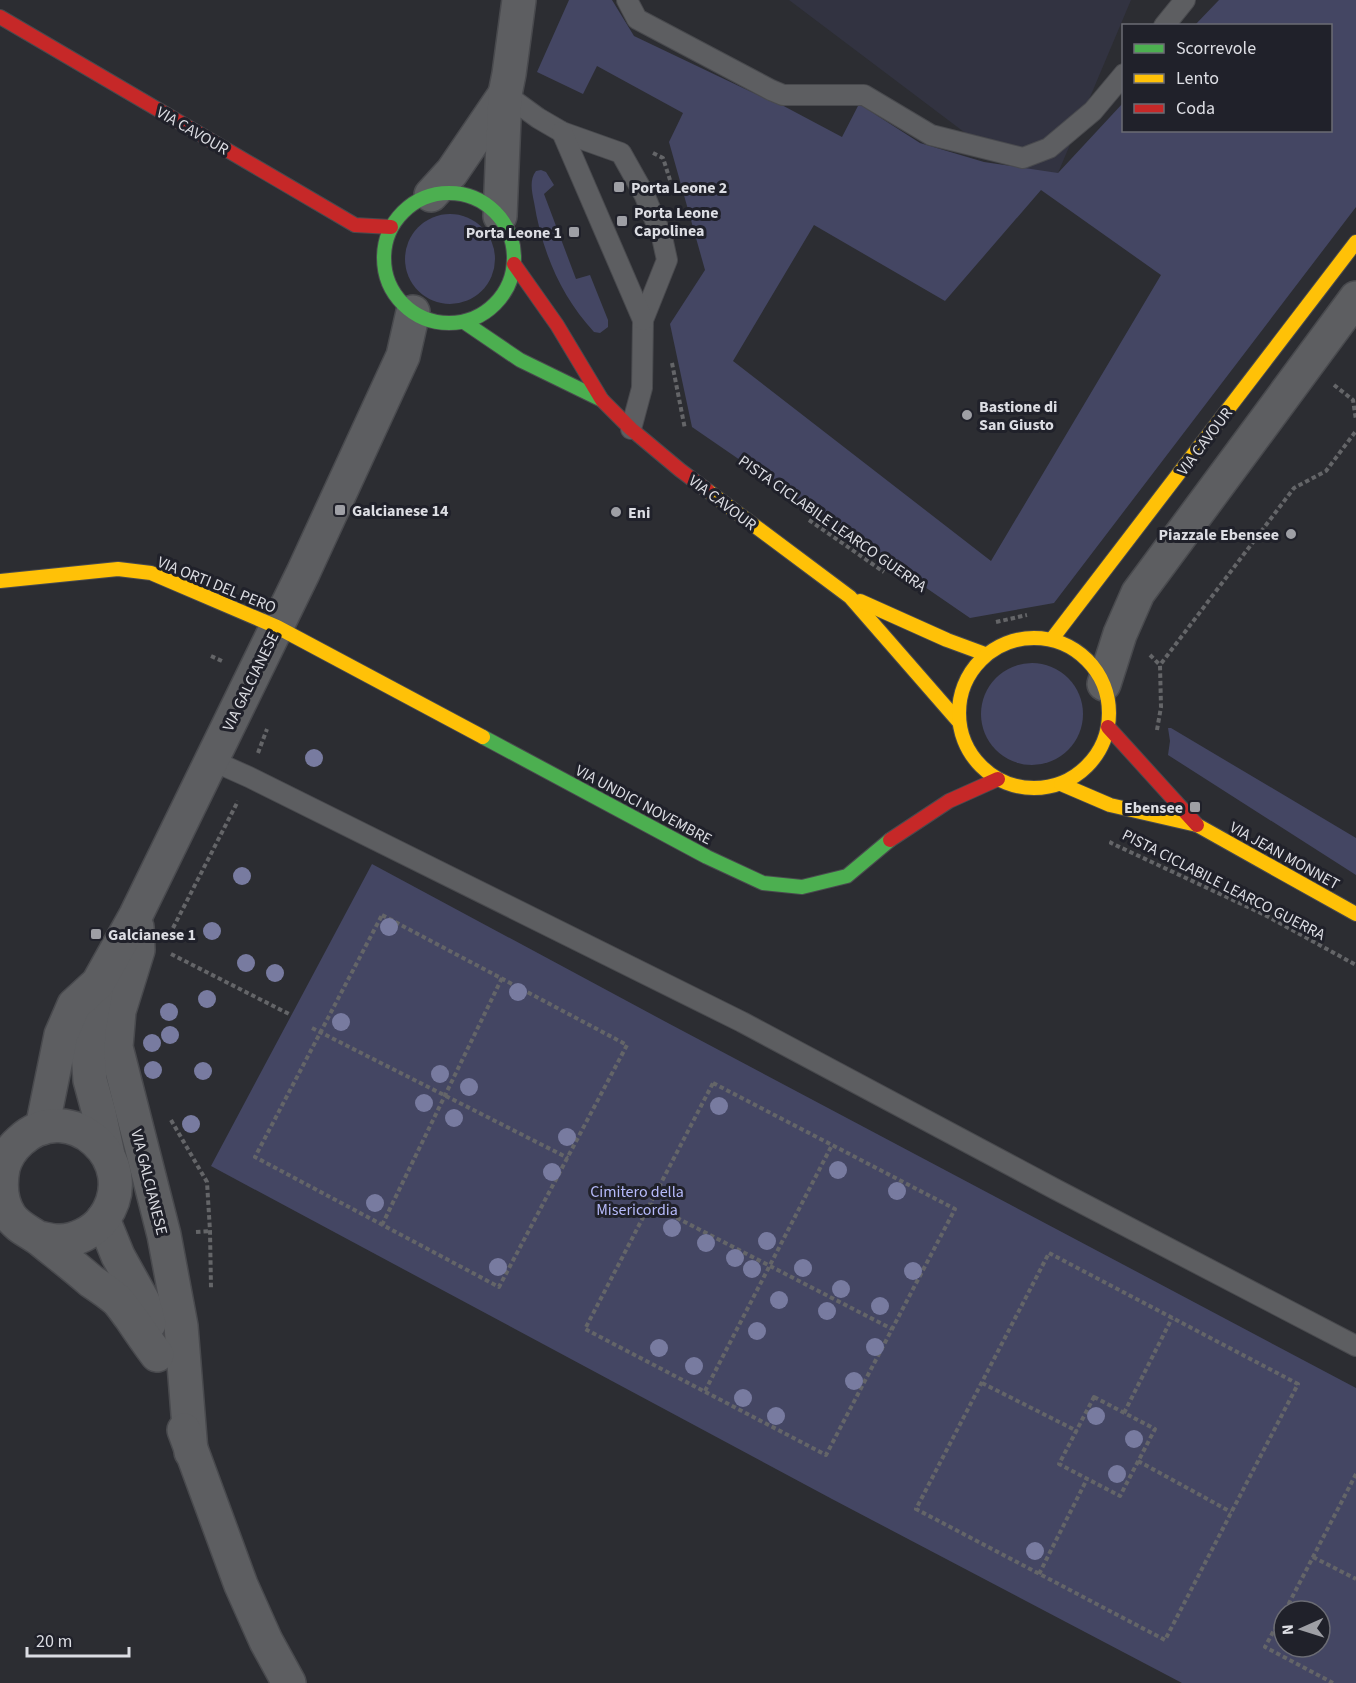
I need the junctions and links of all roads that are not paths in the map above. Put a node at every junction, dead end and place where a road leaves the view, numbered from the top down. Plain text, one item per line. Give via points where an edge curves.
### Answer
1 (519, 0) edge
2 (627, 0) edge
3 (1185, 0) edge
4 (0, 17) edge
5 (1166, 24) edge
6 (1122, 76) edge
7 (505, 94) junction
8 (562, 132) junction
9 (431, 195) junction
10 (500, 216) junction
11 (392, 227) junction
12 (1356, 242) edge
13 (514, 264) junction
14 (1356, 298) edge
15 (413, 312) junction
16 (643, 320) junction
17 (464, 321) junction
18 (602, 400) junction
19 (631, 429) junction
20 (0, 581) edge
21 (850, 597) junction
22 (277, 627) junction
23 (1052, 639) junction
24 (985, 654) junction
25 (1104, 684) junction
26 (959, 722) junction
27 (1108, 727) junction
28 (211, 760) junction
29 (998, 779) junction
30 (1061, 784) junction
31 (1197, 825) junction
32 (1356, 914) edge
33 (136, 915) junction
34 (98, 983) junction
35 (42, 1128) junction
36 (108, 1155) junction
37 (2, 1165) edge
38 (103, 1219) junction
39 (20, 1233) edge
40 (1356, 1346) edge
41 (157, 1355) junction
42 (191, 1452) junction
43 (288, 1683) edge

1 - 7 street
2 - 6 lane via 637,20 777,93 864,95 931,135 1023,158 1049,148 1093,111
3 - 5 lane
4 - 11 street, VIA CAVOUR via 355,225
7 - 8 lane
7 - 9 street via 452,172
7 - 10 street
8 - 16 lane
8 - 16 lane via 621,153 644,194 667,260
9 - 10 street, VIA CAVOUR via 468,195 486,203
9 - 11 street, VIA CAVOUR via 402,213
10 - 13 street, VIA CAVOUR via 514,247
11 - 15 street, VIA CAVOUR via 385,245 384,264 389,283
12 - 23 street, VIA CAVOUR
13 - 17 street, VIA CAVOUR via 499,301 483,314
13 - 18 street, VIA CAVOUR
14 - 25 street, VIA CAVOUR via 1138,594
15 - 17 street, VIA CAVOUR via 438,322
15 - 22 street, VIA GALCIANESE via 403,356
16 - 19 lane via 642,388
17 - 18 street, VIA CAVOUR via 520,360
18 - 19 street, VIA CAVOUR
19 - 21 street, VIA CAVOUR
20 - 22 street, VIA ORTI DEL PERO via 118,569 151,573
21 - 24 street, VIA CAVOUR
21 - 26 street, VIA CAVOUR
22 - 28 street, VIA GALCIANESE
22 - 29 street, VIA UNDICI NOVEMBRE via 706,857 763,883 802,887 848,876 892,838 939,807
23 - 24 street, VIA CAVOUR via 1029,637 1006,642
23 - 25 street, VIA CAVOUR via 1074,648 1092,664
24 - 26 street, VIA CAVOUR via 969,673 960,697
25 - 27 street, VIA CAVOUR via 1109,705
26 - 29 street, VIA CAVOUR via 965,745 979,765
27 - 30 street, VIA CAVOUR via 1099,751 1083,771
27 - 31 street, VIA JEAN MONNET
28 - 33 street, VIA GALCIANESE
28 - 40 lane via 742,1022
29 - 30 street, VIA CAVOUR via 1029,788
30 - 31 street, VIA JEAN MONNET via 1110,805
31 - 32 street, VIA JEAN MONNET
33 - 34 street, VIA GALCIANESE
33 - 42 street, VIA GALCIANESE via 138,950 119,1011 116,1047 164,1235 179,1315
34 - 35 street, VIA GALCIANESE via 74,1005 61,1035
34 - 36 street, VIA GALCIANESE via 88,1053 90,1080
35 - 36 street, VIA GALCIANESE via 61,1126 79,1130 96,1140
35 - 37 street, VIA GALCIANESE via 26,1135
36 - 38 street, VIA GALCIANESE via 115,1187
37 - 39 street, VIA GALCIANESE via 2,1199
38 - 39 street via 74,1239 56,1241
38 - 41 street, VIA GALCIANESE via 143,1301
39 - 41 street, VIA GALCIANESE via 118,1301
41 - 42 street, VIA GALCIANESE
42 - 43 street, VIA GALCIANESE via 241,1585

